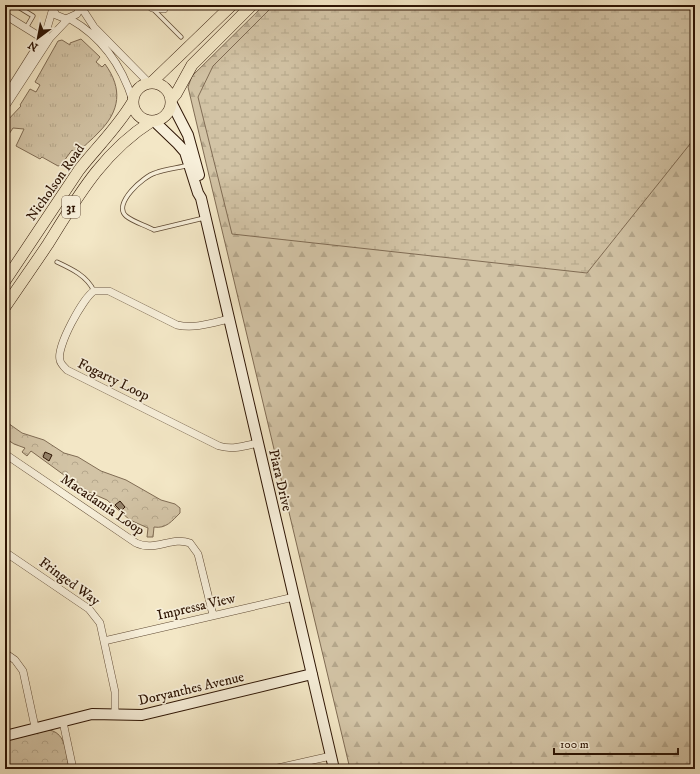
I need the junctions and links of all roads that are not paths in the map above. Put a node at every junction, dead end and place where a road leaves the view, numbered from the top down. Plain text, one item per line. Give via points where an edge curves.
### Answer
1 (15, 5) edge
2 (232, 5) edge
3 (252, 5) edge
4 (81, 6) edge
5 (52, 7) edge
6 (150, 7) edge
7 (164, 9) dead end
8 (5, 15) edge
9 (69, 19) junction
10 (26, 28) junction
11 (181, 37) dead end
12 (42, 38) junction
13 (150, 83) junction
14 (5, 97) edge
15 (171, 101) junction
16 (132, 102) junction
17 (5, 108) edge
18 (153, 121) junction
19 (190, 165) junction
20 (202, 198) junction
21 (206, 218) junction
22 (58, 262) dead end
23 (5, 281) edge
24 (94, 291) junction
25 (5, 307) edge
26 (229, 319) junction
27 (258, 443) junction
28 (5, 454) edge
29 (5, 552) edge
30 (294, 597) junction
31 (213, 615) junction
32 (104, 641) junction
33 (5, 653) edge
34 (312, 674) junction
35 (115, 713) junction
36 (62, 722) junction
37 (35, 727) junction
38 (5, 736) edge
39 (331, 756) junction
40 (73, 769) edge
41 (273, 769) edge
42 (334, 769) edge

1 - 10 lane via 33,16
2 - 13 main road, 31
3 - 15 main road, 31 via 192,65
4 - 9 street via 77,14
4 - 13 street via 92,24
5 - 9 street via 59,17
5 - 12 street via 49,25
6 - 7 street
6 - 11 lane
8 - 10 street
9 - 16 street via 89,32 111,55 125,81
9 - 17 street via 50,38
10 - 12 street
12 - 14 street
13 - 15 main road via 159,84 166,89
13 - 16 main road, 31 via 138,88
15 - 18 main road, 31 via 167,114
15 - 20 street, Piara Drive via 194,151
16 - 18 main road via 140,117
16 - 23 main road, Nicholson Road / 31 via 112,133 79,170
18 - 19 street, Piara Drive via 185,152
18 - 25 main road, Nicholson Road / 31 via 126,140 88,180
19 - 20 street, Piara Drive via 198,193
19 - 21 lane via 155,173 143,179 124,202 123,210 126,215 154,230
20 - 21 street, Piara Drive
21 - 26 street, Piara Drive
22 - 24 lane via 78,272
24 - 26 street via 109,291 184,327
24 - 27 street, Fogarty Loop via 84,299 61,347 60,360 67,370 219,446 236,448
26 - 27 street, Piara Drive
27 - 30 street, Piara Drive
28 - 31 street, Macadamia Loop via 136,543 150,547 185,541 193,545 198,554
29 - 32 street, Fringed Way via 89,609 100,623
30 - 31 street, Impressa View
30 - 34 street, Piara Drive
31 - 32 street, Impressa View
32 - 35 street, Fringed Way via 115,692
33 - 37 street via 15,660 23,671
34 - 35 street, Doryanthes Avenue via 142,715
34 - 39 street, Piara Drive
35 - 36 street, Doryanthes Avenue via 92,714
36 - 37 street, Doryanthes Avenue
36 - 40 street
37 - 38 street, Doryanthes Avenue
39 - 41 street
39 - 42 street, Piara Drive

